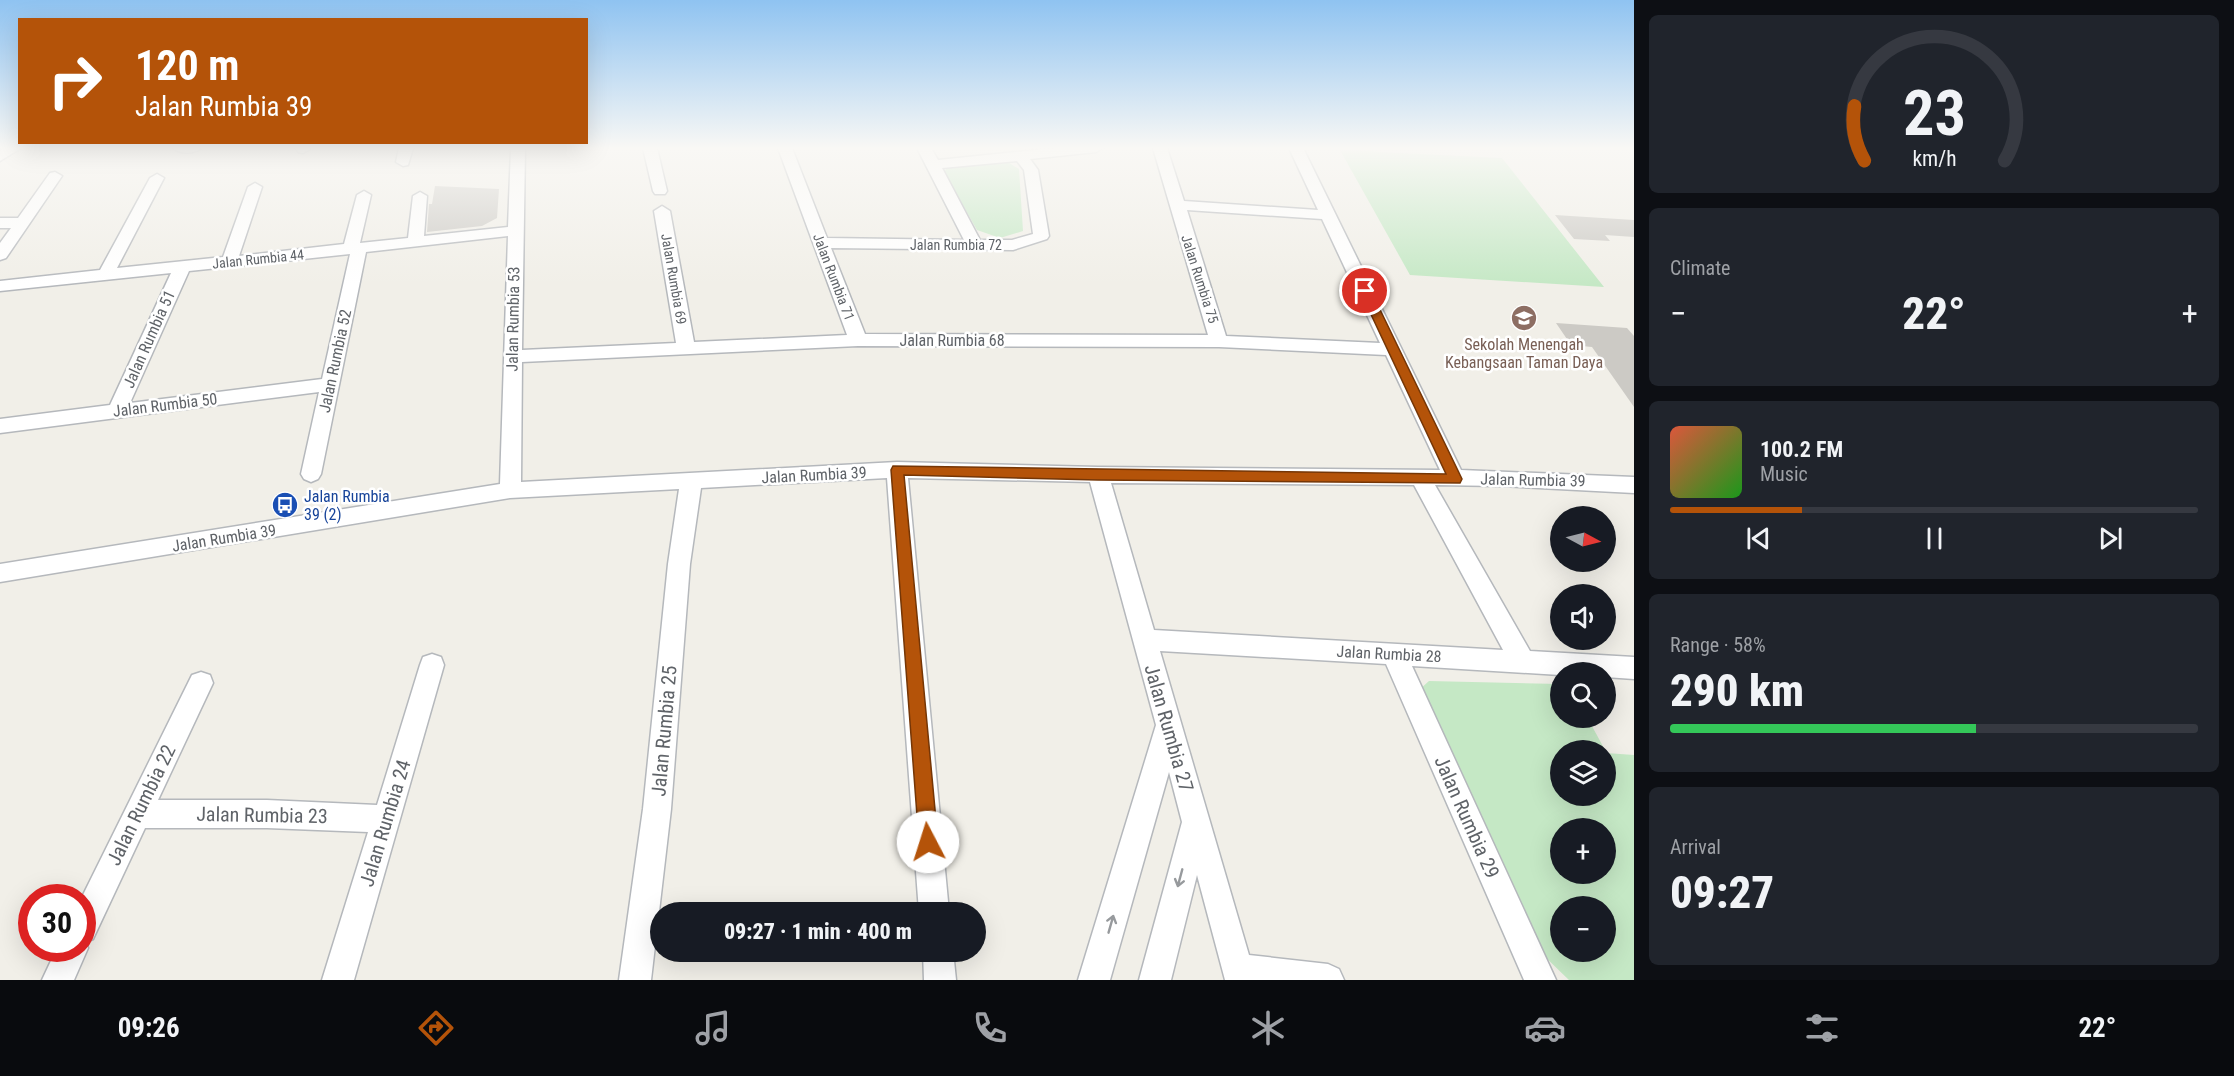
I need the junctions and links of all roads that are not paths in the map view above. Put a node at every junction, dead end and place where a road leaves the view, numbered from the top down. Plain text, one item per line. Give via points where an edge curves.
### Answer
1 (43, 194) edge
2 (149, 194) edge
3 (253, 194) edge
4 (516, 194) edge
5 (802, 194) edge
6 (949, 194) edge
7 (1035, 194) edge
8 (1173, 194) edge
9 (1319, 194) edge
10 (364, 195) dead end
11 (420, 196) dead end
12 (1176, 205) junction
13 (662, 211) dead end
14 (1330, 215) junction
15 (0, 223) edge
16 (22, 223) junction
17 (515, 231) junction
18 (415, 242) junction
19 (821, 243) junction
20 (975, 245) junction
21 (355, 248) junction
22 (0, 255) edge
23 (229, 262) junction
24 (182, 267) junction
25 (105, 276) junction
26 (0, 286) edge
27 (858, 340) junction
28 (1220, 341) junction
29 (686, 348) junction
30 (1392, 349) junction
31 (513, 356) junction
32 (330, 384) junction
33 (117, 411) junction
34 (0, 426) edge
35 (897, 470) junction
36 (311, 474) dead end
37 (1098, 475) junction
38 (1420, 479) junction
39 (1455, 479) junction
40 (691, 482) junction
41 (1634, 485) edge
42 (510, 490) junction
43 (0, 573) edge
44 (1145, 640) junction
45 (1394, 654) junction
46 (1523, 662) junction
47 (432, 665) dead end
48 (1634, 668) edge
49 (201, 683) dead end
50 (1169, 725) junction
51 (136, 814) junction
52 (387, 819) junction
53 (1196, 822) junction
54 (96, 898) edge
55 (933, 902) edge
56 (66, 962) edge
57 (939, 962) edge
58 (1239, 974) edge
59 (58, 980) edge
60 (338, 980) edge
61 (635, 980) edge
62 (940, 980) edge
63 (1094, 980) edge
64 (1155, 980) edge
65 (1328, 980) edge
66 (1540, 980) edge

1 - 16 street
2 - 25 street
3 - 23 street
4 - 17 street, Jalan Rumbia 53
5 - 19 street, Jalan Rumbia 71
6 - 20 street
7 - 20 street, Jalan Rumbia 72 via 1041,236 1013,245
8 - 12 street, Jalan Rumbia 75
9 - 14 street
10 - 21 street, Jalan Rumbia 52
11 - 18 street
12 - 14 street
12 - 28 street, Jalan Rumbia 75
13 - 29 street, Jalan Rumbia 69
14 - 30 street
15 - 16 street
16 - 22 street
17 - 18 street, Jalan Rumbia 44
17 - 31 street, Jalan Rumbia 53
18 - 21 street, Jalan Rumbia 44
19 - 20 street, Jalan Rumbia 72
19 - 27 street, Jalan Rumbia 71
21 - 23 street, Jalan Rumbia 44
21 - 32 street, Jalan Rumbia 52
23 - 24 street, Jalan Rumbia 44
24 - 25 street, Jalan Rumbia 44
24 - 33 street, Jalan Rumbia 51
25 - 26 street, Jalan Rumbia 44
27 - 28 street, Jalan Rumbia 68
27 - 29 street, Jalan Rumbia 68
28 - 30 street, Jalan Rumbia 68
29 - 31 street, Jalan Rumbia 68
30 - 39 street
31 - 42 street, Jalan Rumbia 53
32 - 33 street, Jalan Rumbia 50
32 - 36 street, Jalan Rumbia 52
33 - 34 street, Jalan Rumbia 50
35 - 37 street, Jalan Rumbia 39
35 - 40 street, Jalan Rumbia 39
35 - 55 street
37 - 38 street, Jalan Rumbia 39
37 - 44 street, Jalan Rumbia 27
38 - 39 street, Jalan Rumbia 39
38 - 46 street
39 - 41 street, Jalan Rumbia 39
40 - 42 street, Jalan Rumbia 39
40 - 61 street, Jalan Rumbia 25
42 - 43 street, Jalan Rumbia 39
44 - 45 street, Jalan Rumbia 28
44 - 50 street, Jalan Rumbia 27
45 - 46 street, Jalan Rumbia 28
45 - 66 street, Jalan Rumbia 29
46 - 48 street, Jalan Rumbia 28
47 - 52 street, Jalan Rumbia 24
49 - 51 street, Jalan Rumbia 22
50 - 53 street, Jalan Rumbia 27
63 -> 50 street
51 - 52 street, Jalan Rumbia 23
51 - 54 street, Jalan Rumbia 22
52 - 60 street, Jalan Rumbia 24
53 - 58 street, Jalan Rumbia 27
53 -> 64 street
56 - 59 street
57 - 62 street
58 - 65 street

